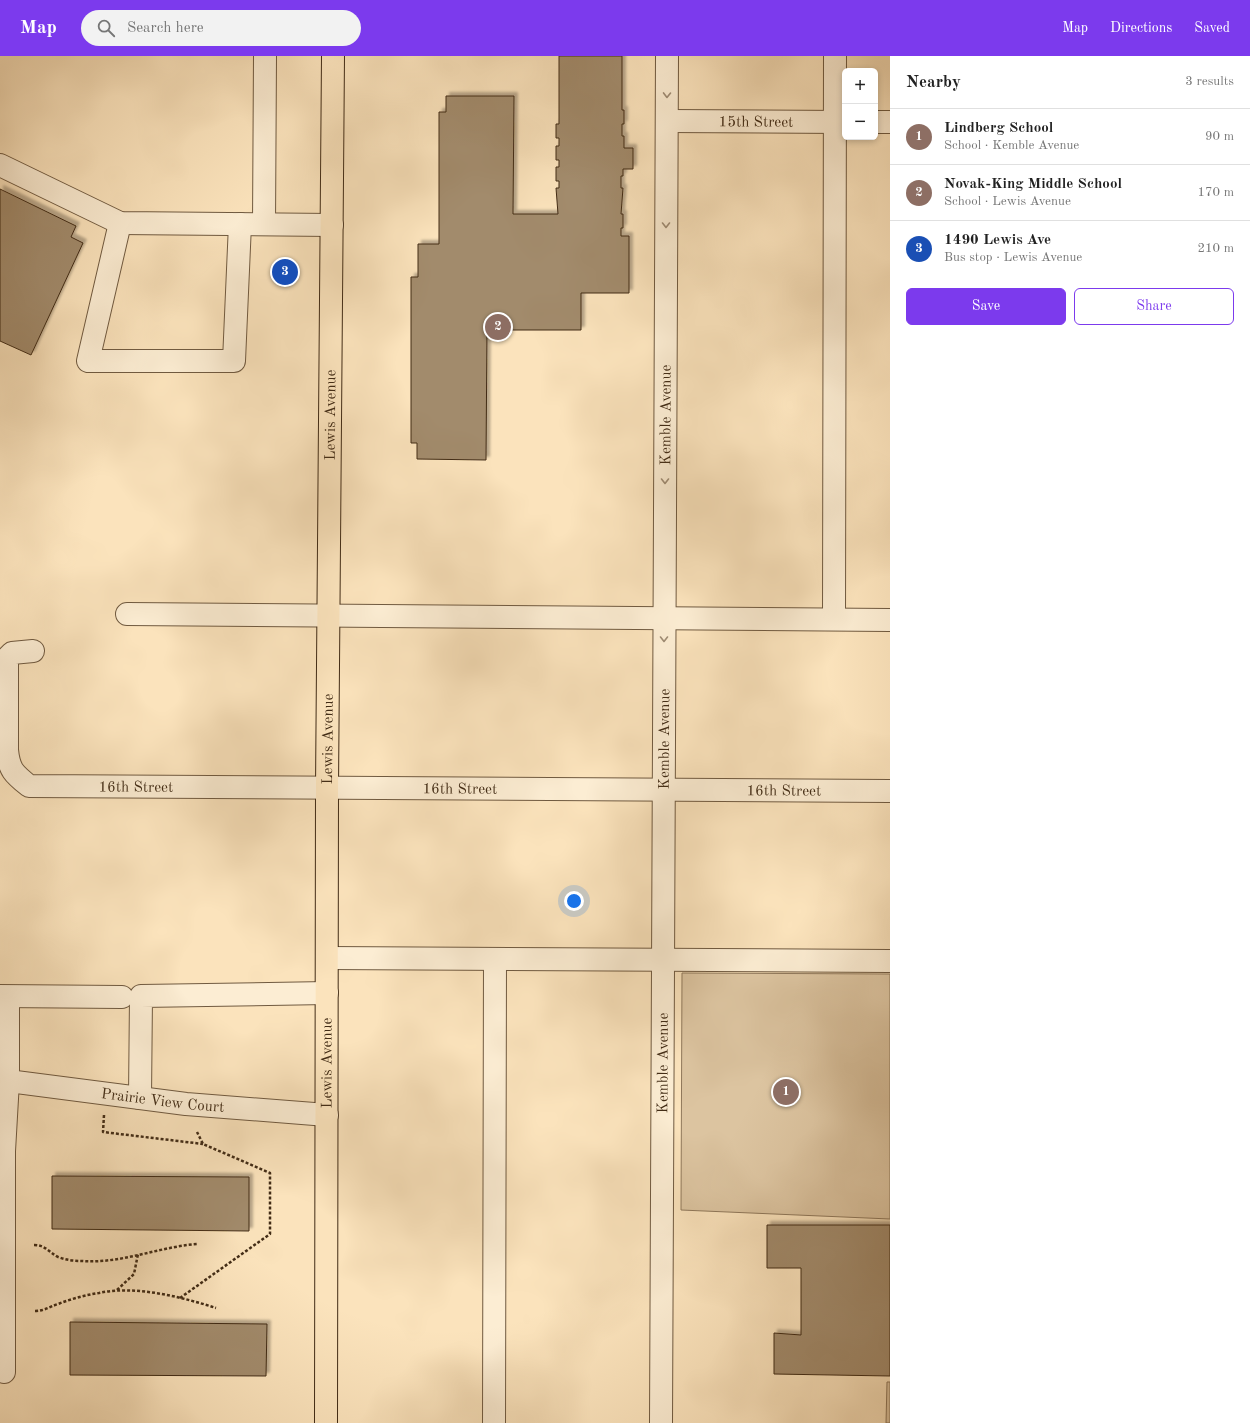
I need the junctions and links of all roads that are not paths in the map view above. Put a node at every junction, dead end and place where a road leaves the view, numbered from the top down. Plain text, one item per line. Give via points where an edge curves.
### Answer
1 (265, 56) edge
2 (334, 56) edge
3 (667, 56) edge
4 (835, 56) edge
5 (667, 121) junction
6 (840, 122) edge
7 (878, 122) edge
8 (890, 122) edge
9 (0, 165) edge
10 (120, 223) junction
11 (240, 224) junction
12 (264, 224) junction
13 (332, 224) junction
14 (127, 614) dead end
15 (328, 615) junction
16 (664, 618) junction
17 (834, 619) junction
18 (890, 620) edge
19 (33, 651) dead end
20 (327, 788) junction
21 (663, 790) junction
22 (890, 791) edge
23 (327, 958) junction
24 (495, 959) junction
25 (662, 960) junction
26 (890, 961) edge
27 (327, 993) junction
28 (4, 996) edge
29 (122, 997) dead end
30 (4, 1080) edge
31 (140, 1098) junction
32 (327, 1115) junction
33 (2, 1151) edge
34 (4, 1372) dead end
35 (326, 1423) edge
36 (494, 1423) edge
37 (661, 1423) edge

1 - 12 street
2 - 13 main road, Lewis Avenue
3 -> 5 street, Kemble Avenue
4 - 6 street
5 - 6 street, 15th Street
5 -> 16 street, Kemble Avenue
6 - 17 street
7 - 8 street
9 - 10 street
10 - 11 street
10 - 11 street via 88,361 234,361
11 - 12 street
12 - 13 street
13 - 15 main road, Lewis Avenue
14 - 15 street
15 - 16 street
15 - 20 main road, Lewis Avenue
16 - 17 street
16 -> 21 street, Kemble Avenue
17 - 18 street
19 - 20 street, 16th Street via 12,653 7,658 9,765 14,774 29,786
20 - 21 street, 16th Street
20 - 23 main road, Lewis Avenue
21 - 22 street, 16th Street
21 - 25 street, Kemble Avenue
23 - 24 street
23 - 27 main road, Lewis Avenue
24 - 25 street
24 - 36 street
25 - 26 street
25 - 37 street, Kemble Avenue
27 - 31 street via 141,996
27 - 32 main road, Lewis Avenue
28 - 29 street
28 - 30 street
30 - 31 street, Prairie View Court
30 - 33 street
31 - 32 street, Prairie View Court
32 - 35 main road, Lewis Avenue
33 - 34 street

